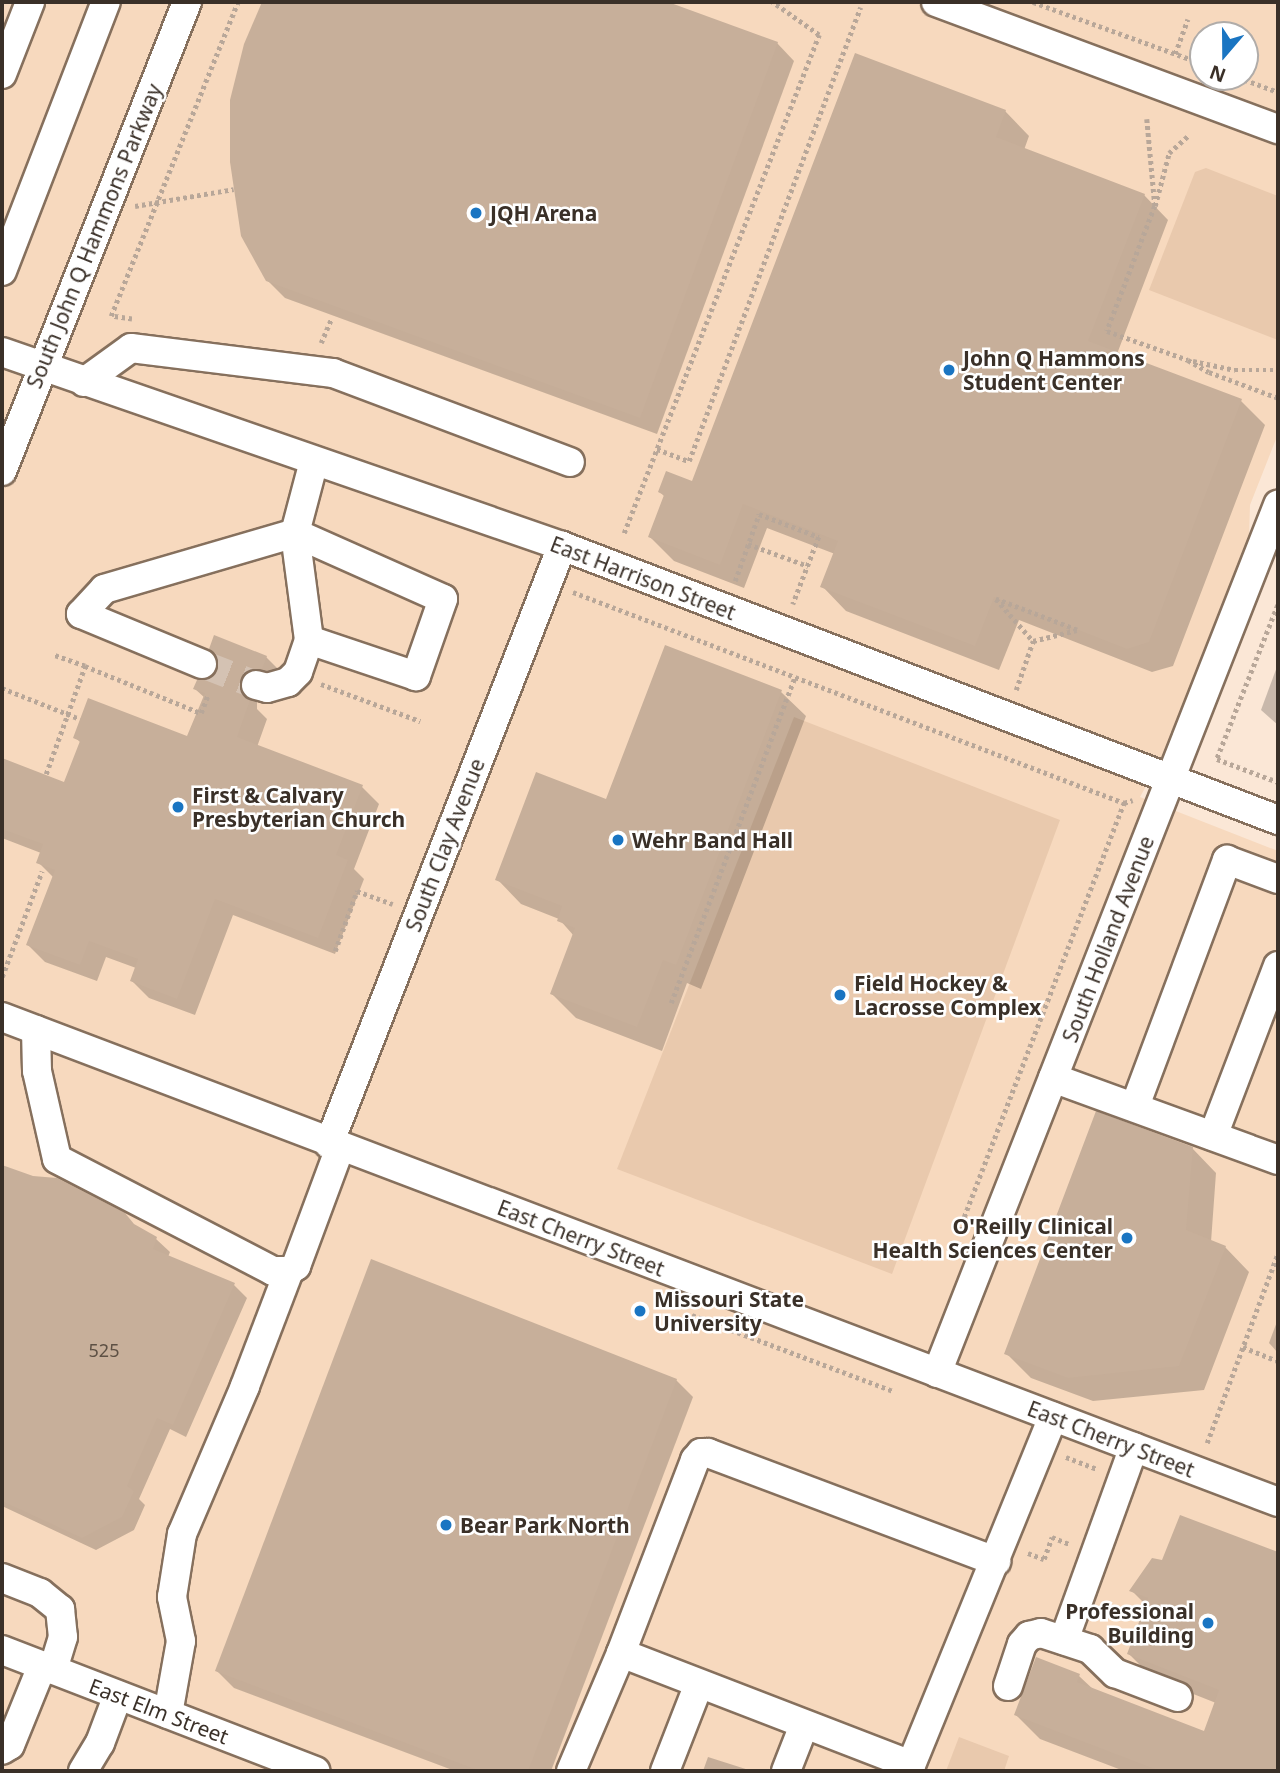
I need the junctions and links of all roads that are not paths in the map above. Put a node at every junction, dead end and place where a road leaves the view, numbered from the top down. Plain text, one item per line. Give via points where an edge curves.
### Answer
1 (30, 2) edge
2 (106, 2) edge
3 (187, 2) edge
4 (936, 2) edge
5 (2, 74) edge
6 (1278, 129) edge
7 (2, 271) edge
8 (2, 352) edge
9 (42, 368) junction
10 (85, 382) junction
11 (314, 461) junction
12 (570, 462) dead end
13 (2, 471) edge
14 (1278, 505) edge
15 (295, 533) junction
16 (562, 546) junction
17 (309, 640) junction
18 (202, 664) tunnel mouth
19 (256, 685) tunnel mouth
20 (1170, 780) junction
21 (1278, 820) edge
22 (1278, 879) edge
23 (1278, 966) edge
24 (2, 1017) edge
25 (36, 1030) junction
26 (1053, 1078) junction
27 (1135, 1107) junction
28 (1213, 1136) junction
29 (335, 1146) junction
30 (1278, 1160) edge
31 (289, 1271) junction
32 (937, 1373) junction
33 (1053, 1417) junction
34 (1133, 1447) junction
35 (1278, 1502) edge
36 (996, 1561) junction
37 (2, 1578) edge
38 (1064, 1640) junction
39 (2, 1650) edge
40 (621, 1653) junction
41 (48, 1668) junction
42 (699, 1684) junction
43 (1008, 1686) dead end
44 (118, 1695) junction
45 (1178, 1697) dead end
46 (168, 1714) junction
47 (804, 1725) junction
48 (2, 1750) edge
49 (275, 1764) edge
50 (83, 1771) edge
51 (315, 1771) edge
52 (571, 1771) edge
53 (665, 1771) edge
54 (786, 1771) edge

1 - 5 street
2 - 7 street
3 - 9 street, South John Q Hammons Parkway
4 - 6 street
8 - 9 street, East Harrison Street
9 - 10 street, East Harrison Street
9 - 13 street, South John Q Hammons Parkway
10 - 11 street, East Harrison Street
10 - 12 street via 131,348 333,373
11 - 15 street
11 - 16 street, East Harrison Street
14 - 20 street, South Holland Avenue
15 - 17 street
15 - 17 street via 443,599 416,676
15 - 18 street via 104,589 81,614
16 - 20 street, East Harrison Street
16 - 29 street, South Clay Avenue
17 - 19 street via 298,672 288,682 267,688
20 - 21 street, East Harrison Street
20 - 26 street, South Holland Avenue
22 - 27 street via 1227,860
23 - 28 street
24 - 25 street, East Cherry Street
25 - 29 street, East Cherry Street
25 - 31 street via 37,1071 57,1159 273,1271
26 - 27 street
26 - 32 street, South Holland Avenue
27 - 28 street
28 - 30 street
29 - 31 street, South Clay Avenue via 303,1250
29 - 32 street, East Cherry Street
31 - 46 street, South Clay Avenue via 246,1387 182,1534 172,1597 181,1641
32 - 33 street, East Cherry Street
33 - 34 street, East Cherry Street
33 - 36 street
34 - 35 street, East Cherry Street
34 - 38 street
36 - 40 street via 701,1453
36 - 47 street via 911,1765
37 - 41 street via 40,1593 60,1609 63,1637
38 - 43 street via 1041,1633 1029,1636
38 - 45 street via 1090,1649 1115,1673
39 - 41 street, East Elm Street
40 - 42 street
40 - 52 street
41 - 44 street, East Elm Street
41 - 48 street via 10,1745
42 - 47 street
42 - 53 street
44 - 46 street, East Elm Street
44 - 50 street via 100,1743
46 - 49 street, East Elm Street
47 - 54 street
49 - 51 street, East Elm Street

